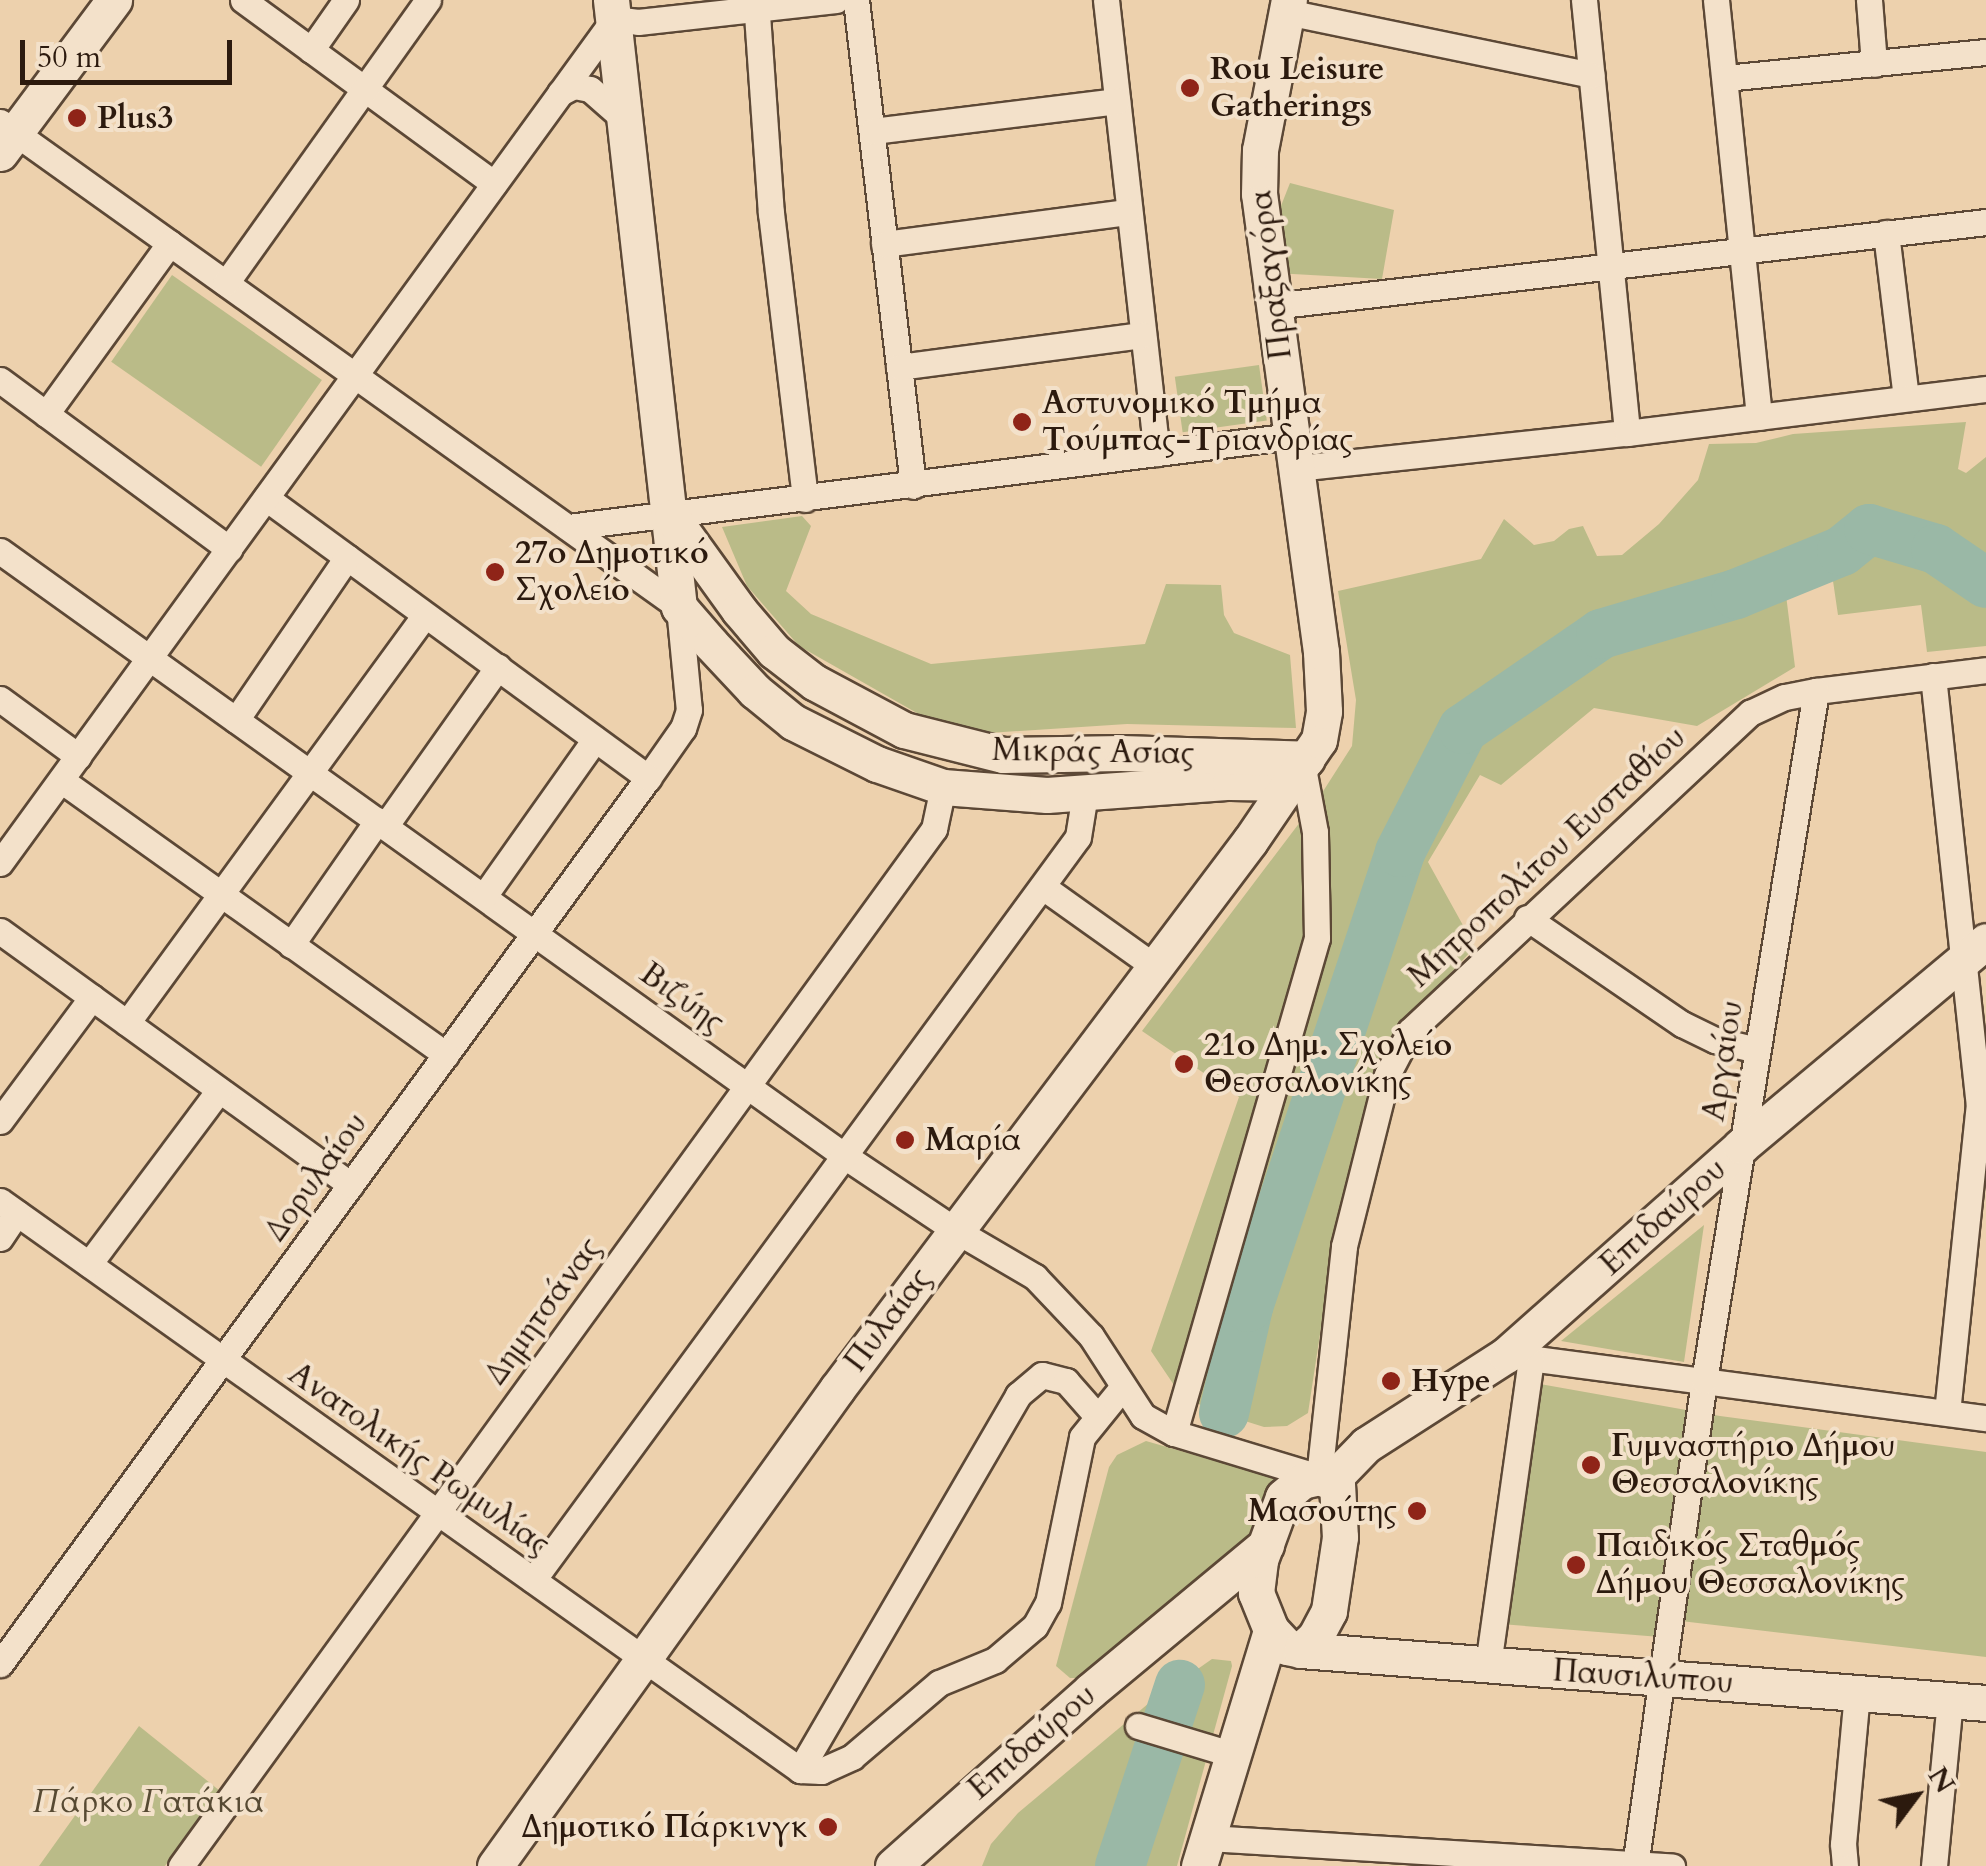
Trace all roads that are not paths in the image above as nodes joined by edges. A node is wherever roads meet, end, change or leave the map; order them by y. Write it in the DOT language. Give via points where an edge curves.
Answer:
graph roads {
  1 [pos="114,0"];
  2 [pos="243,0"];
  3 [pos="346,0"];
  4 [pos="428,0"];
  5 [pos="836,0"];
  6 [pos="856,0"];
  7 [pos="1106,0"];
  8 [pos="1584,0"];
  9 [pos="1716,0"];
  10 [pos="1869,0"];
  11 [pos="756,4"];
  12 [pos="604,6"];
  13 [pos="1288,6"];
  14 [pos="311,50"];
  15 [pos="1986,52"];
  16 [pos="1874,64"];
  17 [pos="1592,75"];
  18 [pos="1725,78"];
  19 [pos="364,90"];
  20 [pos="560,93"];
  21 [pos="1116,102"];
  22 [pos="624,118"];
  23 [pos="874,132"];
  24 [pos="5,136"];
  25 [pos="494,184"];
  26 [pos="1128,212"];
  27 [pos="1986,222"];
  28 [pos="1886,233"];
  29 [pos="170,243"];
  30 [pos="884,244"];
  31 [pos="1742,248"];
  32 [pos="1610,263"];
  33 [pos="226,283"];
  34 [pos="1272,306"];
  35 [pos="1143,335"];
  36 [pos="898,366"];
  37 [pos="355,375"];
  38 [pos="0,380"];
  39 [pos="1986,388"];
  40 [pos="1906,398"];
  41 [pos="46,414"];
  42 [pos="1759,417"];
  43 [pos="1627,434"];
  44 [pos="1294,452"];
  45 [pos="1157,453"];
  46 [pos="913,486"];
  47 [pos="266,498"];
  48 [pos="805,500"];
  49 [pos="671,515"];
  50 [pos="568,527"];
  51 [pos="228,549"];
  52 [pos="0,551"];
  53 [pos="346,557"];
  54 [pos="680,607"];
  55 [pos="425,615"];
  56 [pos="149,658"];
  57 [pos="498,667"];
  58 [pos="1986,670"];
  59 [pos="1934,676"];
  60 [pos="1816,691"];
  61 [pos="0,699"];
  62 [pos="236,720"];
  63 [pos="683,728"];
  64 [pos="596,740"];
  65 [pos="78,756"];
  66 [pos="1300,771"];
  67 [pos="310,772"];
  68 [pos="648,778"];
  69 [pos="60,780"];
  70 [pos="943,787"];
  71 [pos="1085,794"];
  72 [pos="382,822"];
  73 [pos="0,863"];
  74 [pos="1043,888"];
  75 [pos="484,896"];
  76 [pos="222,897"];
  77 [pos="1527,918"];
  78 [pos="0,931"];
  79 [pos="535,932"];
  80 [pos="292,945"];
  81 [pos="1975,951"];
  82 [pos="1155,967"];
  83 [pos="92,998"];
  84 [pos="127,1023"];
  85 [pos="1758,1050"];
  86 [pos="446,1055"];
  87 [pos="746,1085"];
  88 [pos="220,1090"];
  89 [pos="1982,1094"];
  90 [pos="0,1121"];
  91 [pos="1742,1146"];
  92 [pos="846,1156"];
  93 [pos="351,1184"];
  94 [pos="9,1207"];
  95 [pos="955,1230"];
  96 [pos="0,1238"];
  97 [pos="89,1264"];
  98 [pos="1519,1356"];
  99 [pos="222,1359"];
  100 [pos="1704,1381"];
  101 [pos="1121,1388"];
  102 [pos="1947,1412"];
  103 [pos="1096,1416"];
  104 [pos="1986,1418"];
  105 [pos="1174,1433"];
  106 [pos="1326,1478"];
  107 [pos="438,1512"];
  108 [pos="1266,1545"];
  109 [pos="533,1580"];
  110 [pos="1218,1580"];
  111 [pos="1257,1587"];
  112 [pos="1286,1640"];
  113 [pos="642,1658"];
  114 [pos="0,1664"];
  115 [pos="1488,1665"];
  116 [pos="1660,1678"];
  117 [pos="1857,1692"];
  118 [pos="1950,1700"];
  119 [pos="1986,1703"];
  120 [pos="1138,1726"];
  121 [pos="1234,1755"];
  122 [pos="800,1770"];
  123 [pos="1203,1852"];
  124 [pos="912,1860"];
  125 [pos="1444,1861"];
  126 [pos="1635,1864"];
  127 [pos="180,1866"];
  128 [pos="496,1866"];
  129 [pos="1672,1866"];
  130 [pos="1845,1866"];
  131 [pos="1934,1866"];
  1 -- 24 [label="street"];
  2 -- 14 [label="street"];
  3 -- 14 [label="street"];
  4 -- 19 [label="street"];
  5 -- 11 [label="street"];
  6 -- 23 [label="street"];
  7 -- 21 [label="street"];
  8 -- 17 [label="street"];
  9 -- 18 [label="street"];
  10 -- 16 [label="street"];
  11 -- 12 [label="street" via="638,22"];
  11 -- 48 [label="street" via="771,213"];
  12 -- 20 [label="street"];
  12 -- 22 [label="street, Μικράς Ασίας"];
  13 -- 17 [label="street"];
  13 -- 34 [label="street, Πραξαγόρα" via="1258,172"];
  14 -- 19 [label="street"];
  15 -- 16 [label="street"];
  16 -- 18 [label="street"];
  17 -- 32 [label="street"];
  18 -- 31 [label="street"];
  19 -- 25 [label="street"];
  19 -- 33 [label="street"];
  20 -- 22 [label="street" via="574,86 590,89"];
  20 -- 25 [label="street"];
  21 -- 23 [label="street"];
  21 -- 26 [label="street"];
  22 -- 49 [label="street, Μικράς Ασίας"];
  23 -- 30 [label="street"];
  24 -- 29 [label="street"];
  25 -- 37 [label="street"];
  26 -- 30 [label="street"];
  26 -- 35 [label="street"];
  27 -- 28 [label="street"];
  28 -- 31 [label="street"];
  28 -- 40 [label="street"];
  29 -- 33 [label="street"];
  29 -- 41 [label="street"];
  30 -- 36 [label="street"];
  31 -- 32 [label="street"];
  31 -- 42 [label="street"];
  32 -- 34 [label="street"];
  32 -- 43 [label="street"];
  33 -- 37 [label="street"];
  34 -- 44 [label="street, Πραξαγόρα"];
  35 -- 36 [label="street"];
  35 -- 45 [label="street"];
  36 -- 46 [label="street"];
  37 -- 47 [label="street"];
  37 -- 50 [label="street"];
  38 -- 41 [label="street"];
  39 -- 40 [label="street"];
  40 -- 42 [label="street"];
  41 -- 51 [label="street"];
  42 -- 43 [label="street"];
  43 -- 44 [label="street"];
  44 -- 45 [label="street"];
  44 -- 66 [label="street, Πραξαγόρα" via="1324,692 1324,723"];
  45 -- 46 [label="street"];
  46 -- 48 [label="street"];
  47 -- 51 [label="street"];
  47 -- 53 [label="street"];
  48 -- 49 [label="street"];
  49 -- 50 [label="street"];
  49 -- 54 [label="street, Μικράς Ασίας"];
  49 -- 66 [label="street, Μικράς Ασίας" via="774,651 814,682 904,730 1003,755 1150,753"];
  50 -- 54 [label="street"];
  51 -- 56 [label="street"];
  52 -- 56 [label="street, Βιζύης"];
  53 -- 55 [label="street"];
  53 -- 62 [label="street"];
  54 -- 63 [label="street, Μικράς Ασίας" via="688,694"];
  54 -- 70 [label="street, Μικράς Ασίας" via="736,672 793,722 877,764"];
  55 -- 57 [label="street"];
  55 -- 67 [label="street"];
  56 -- 62 [label="street, Βιζύης"];
  56 -- 65 [label="street"];
  57 -- 64 [label="street"];
  57 -- 72 [label="street"];
  58 -- 59 [label="street, Μητροπολίτου Ευσταθίου"];
  59 -- 60 [label="street, Μητροπολίτου Ευσταθίου"];
  59 -- 81 [label="street"];
  60 -- 77 [label="street, Μητροπολίτου Ευσταθίου" via="1750,713"];
  60 -- 85 [label="street, Αργαίου"];
  61 -- 65 [label="street"];
  62 -- 67 [label="street, Βιζύης"];
  63 -- 68 [label="street, Δορυλαίου"];
  64 -- 68 [label="street"];
  64 -- 75 [label="street"];
  65 -- 69 [label="street"];
  66 -- 71 [label="street, Μικράς Ασίας"];
  66 -- 82 [label="street, Πυλαίας"];
  66 -- 105 [label="street" via="1314,832 1317,938"];
  67 -- 72 [label="street, Βιζύης"];
  67 -- 76 [label="street"];
  68 -- 79 [label="street, Δορυλαίου"];
  69 -- 73 [label="street"];
  69 -- 76 [label="street"];
  70 -- 71 [label="street, Μικράς Ασίας"];
  70 -- 87 [label="street, Δημητσάνας" via="934,828"];
  71 -- 74 [label="street" via="1078,838"];
  72 -- 75 [label="street, Βιζύης"];
  72 -- 80 [label="street"];
  74 -- 82 [label="street"];
  74 -- 92 [label="street"];
  75 -- 79 [label="street, Βιζύης"];
  76 -- 80 [label="street"];
  76 -- 84 [label="street"];
  77 -- 85 [label="street" via="1682,1024"];
  77 -- 106 [label="street, Μητροπολίτου Ευσταθίου" via="1418,1022 1391,1063 1344,1246"];
  78 -- 83 [label="street"];
  79 -- 86 [label="street, Δορυλαίου"];
  79 -- 87 [label="street, Βιζύης"];
  80 -- 86 [label="street"];
  81 -- 89 [label="street"];
  81 -- 91 [label="street, Επιδαύρου"];
  82 -- 95 [label="street, Πυλαίας"];
  83 -- 84 [label="street"];
  83 -- 90 [label="street"];
  84 -- 88 [label="street"];
  85 -- 91 [label="street, Αργαίου"];
  86 -- 93 [label="street, Δορυλαίου"];
  87 -- 92 [label="street, Βιζύης"];
  87 -- 107 [label="street, Δημητσάνας"];
  88 -- 93 [label="street"];
  88 -- 97 [label="street"];
  89 -- 102 [label="street"];
  91 -- 98 [label="street, Επιδαύρου"];
  91 -- 100 [label="street, Αργαίου"];
  92 -- 95 [label="street, Βιζύης"];
  92 -- 109 [label="street"];
  93 -- 99 [label="street, Δορυλαίου"];
  94 -- 96 [label="street"];
  94 -- 97 [label="street, Ανατολικής Ρωμυλίας"];
  95 -- 101 [label="street, Βιζύης" via="1052,1291 1091,1336"];
  95 -- 113 [label="street, Πυλαίας"];
  97 -- 99 [label="street, Ανατολικής Ρωμυλίας"];
  98 -- 100 [label="street"];
  98 -- 106 [label="street, Επιδαύρου" via="1366,1445"];
  98 -- 115 [label="street"];
  99 -- 107 [label="street, Ανατολικής Ρωμυλίας"];
  99 -- 114 [label="street, Δορυλαίου"];
  100 -- 102 [label="street"];
  100 -- 116 [label="street, Αργαίου"];
  101 -- 103 [label="street"];
  101 -- 105 [label="street, Βιζύης" via="1143,1416"];
  102 -- 104 [label="street"];
  103 -- 122 [label="street" via="1082,1437 1048,1602 1034,1626 995,1660 939,1682 852,1758 825,1770"];
  103 -- 122 [label="street" via="1066,1381 1042,1374 1018,1395"];
  105 -- 106 [label="street, Βιζύης"];
  106 -- 108 [label="street, Επιδαύρου" via="1302,1481 1283,1498"];
  106 -- 112 [label="street" via="1337,1484 1340,1537 1329,1611 1315,1637"];
  107 -- 109 [label="street, Ανατολικής Ρωμυλίας"];
  107 -- 127 [label="street, Δημητσάνας"];
  108 -- 110 [label="street, Επιδαύρου"];
  108 -- 111 [label="street, Επιδαύρου"];
  109 -- 113 [label="street, Ανατολικής Ρωμυλίας"];
  110 -- 111 [label="street"];
  110 -- 124 [label="street, Επιδαύρου"];
  111 -- 112 [label="street"];
  112 -- 115 [label="street, Παυσιλύπου"];
  112 -- 121 [label="street"];
  113 -- 122 [label="street, Ανατολικής Ρωμυλίας"];
  113 -- 128 [label="street, Πυλαίας"];
  115 -- 116 [label="street, Παυσιλύπου"];
  116 -- 117 [label="street, Παυσιλύπου"];
  116 -- 126 [label="street, Αργαίου"];
  117 -- 118 [label="street, Παυσιλύπου"];
  117 -- 130 [label="street"];
  118 -- 119 [label="street, Παυσιλύπου"];
  118 -- 131 [label="street"];
  120 -- 121 [label="street"];
  121 -- 123 [label="street"];
  123 -- 125 [label="street"];
  125 -- 126 [label="street"];
  126 -- 129 [label="street"];
}
